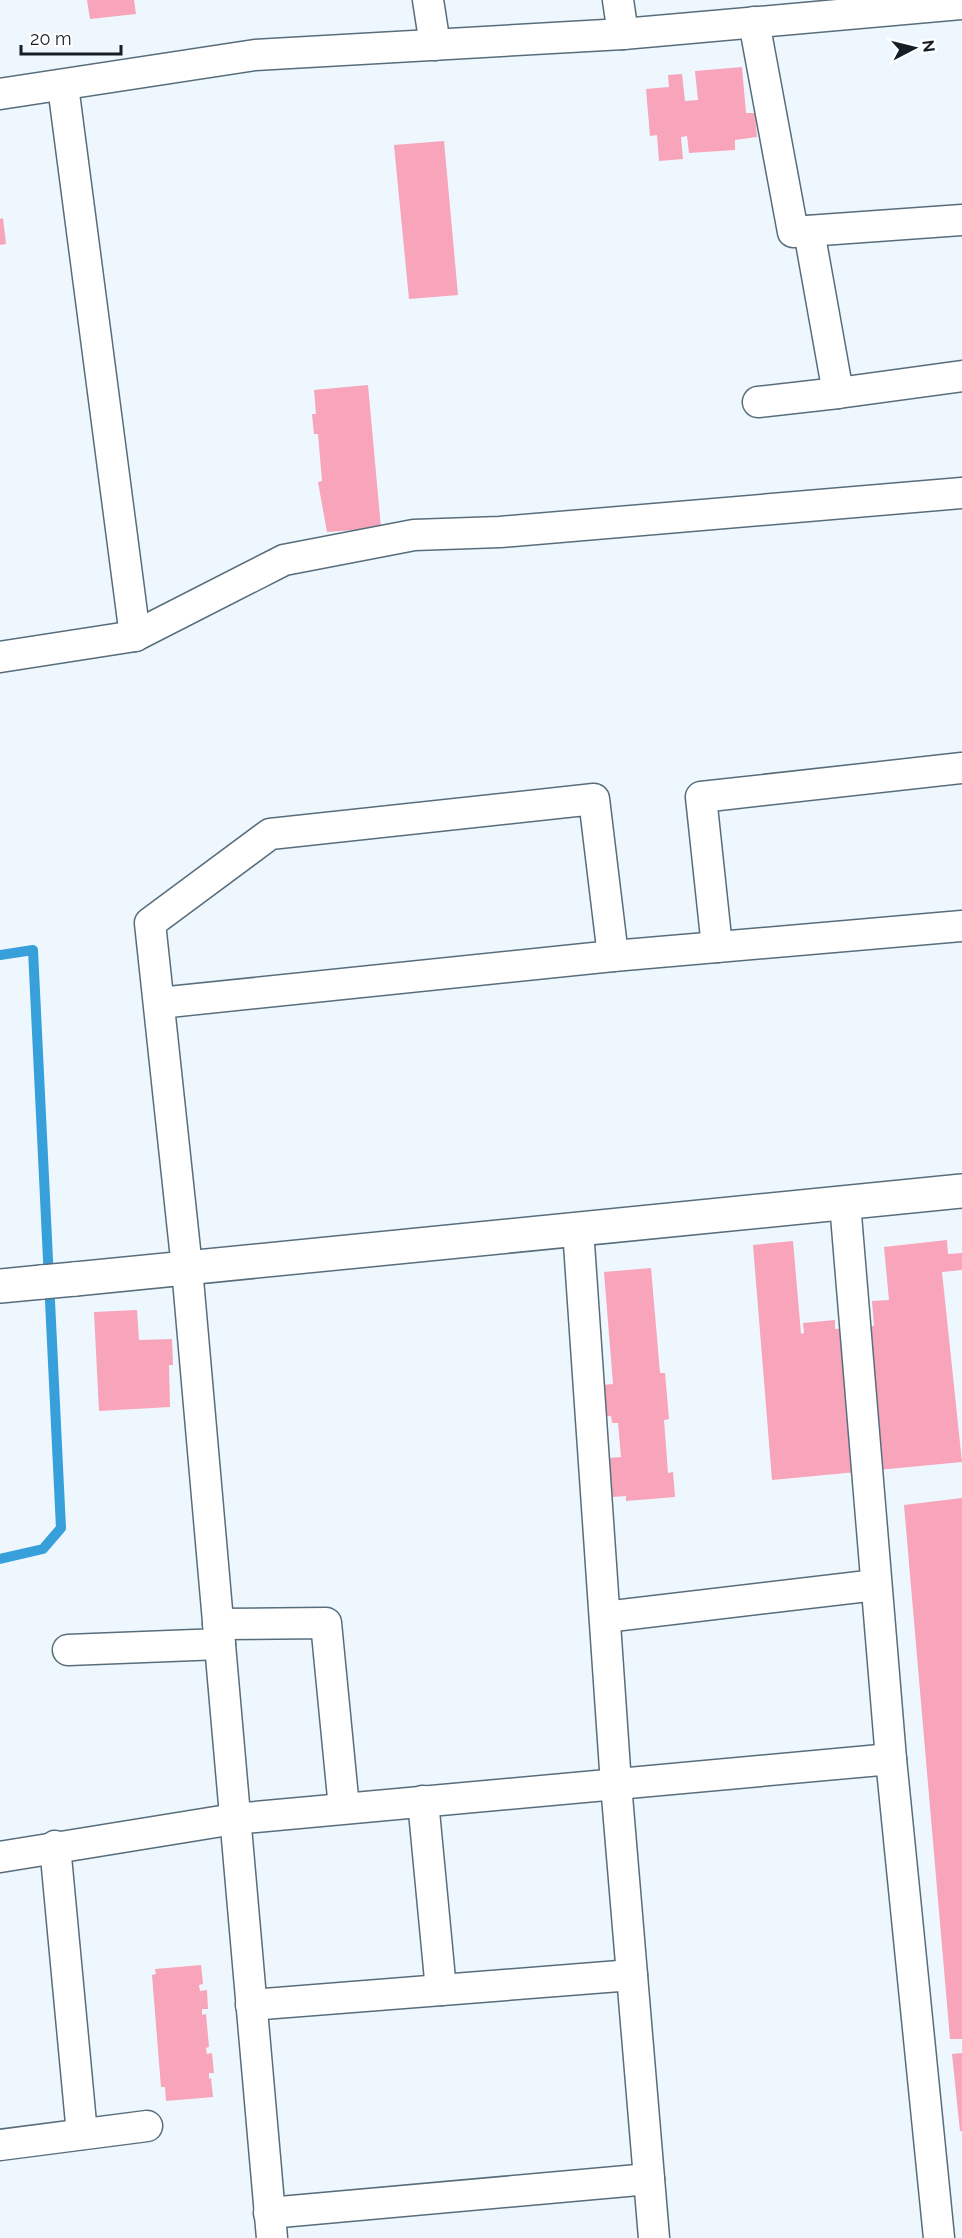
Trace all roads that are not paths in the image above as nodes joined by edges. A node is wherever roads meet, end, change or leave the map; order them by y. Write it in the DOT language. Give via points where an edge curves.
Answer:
graph roads {
  1 [pos="428,0"];
  2 [pos="618,0"];
  3 [pos="962,4"];
  4 [pos="737,16"];
  5 [pos="623,34"];
  6 [pos="435,45"];
  7 [pos="63,86"];
  8 [pos="0,94"];
  9 [pos="962,220"];
  10 [pos="809,231"];
  11 [pos="962,376"];
  12 [pos="838,393"];
  13 [pos="758,402"];
  14 [pos="962,493"];
  15 [pos="135,636"];
  16 [pos="0,657"];
  17 [pos="962,768"];
  18 [pos="962,926"];
  19 [pos="717,947"];
  20 [pos="613,956"];
  21 [pos="159,1003"];
  22 [pos="962,1191"];
  23 [pos="844,1203"];
  24 [pos="578,1229"];
  25 [pos="187,1268"];
  26 [pos="0,1286"];
  27 [pos="876,1585"];
  28 [pos="605,1617"];
  29 [pos="219,1634"];
  30 [pos="68,1650"];
  31 [pos="891,1759"];
  32 [pos="616,1784"];
  33 [pos="423,1801"];
  34 [pos="344,1808"];
  35 [pos="234,1819"];
  36 [pos="55,1846"];
  37 [pos="0,1857"];
  38 [pos="632,1975"];
  39 [pos="441,1990"];
  40 [pos="251,2005"];
  41 [pos="147,2126"];
  42 [pos="82,2134"];
  43 [pos="0,2145"];
  44 [pos="649,2179"];
  45 [pos="270,2225"];
  46 [pos="654,2238"];
  47 [pos="939,2238"];
  1 -- 6 [label="street"];
  2 -- 5 [label="street"];
  3 -- 4 [label="street"];
  4 -- 5 [label="street"];
  4 -- 10 [label="street" via="793,232"];
  5 -- 6 [label="street"];
  6 -- 7 [label="street" via="255,55"];
  7 -- 8 [label="street"];
  7 -- 15 [label="street"];
  9 -- 10 [label="street"];
  10 -- 12 [label="street"];
  11 -- 12 [label="street"];
  12 -- 13 [label="street"];
  14 -- 15 [label="street" via="512,531 414,535 284,560"];
  15 -- 16 [label="street"];
  17 -- 19 [label="street" via="700,797"];
  18 -- 19 [label="street"];
  19 -- 20 [label="street"];
  20 -- 21 [label="street"];
  20 -- 21 [label="street" via="594,799 582,800 270,834 150,923"];
  21 -- 25 [label="street"];
  22 -- 23 [label="street"];
  23 -- 24 [label="street"];
  23 -- 27 [label="street"];
  24 -- 25 [label="street"];
  24 -- 28 [label="street"];
  25 -- 26 [label="street"];
  25 -- 29 [label="street"];
  27 -- 28 [label="street"];
  27 -- 31 [label="street"];
  28 -- 32 [label="street"];
  29 -- 30 [label="street"];
  29 -- 34 [label="street" via="326,1623"];
  29 -- 35 [label="street"];
  31 -- 32 [label="street"];
  31 -- 47 [label="street"];
  32 -- 33 [label="street"];
  32 -- 38 [label="street"];
  33 -- 34 [label="street"];
  33 -- 39 [label="street"];
  34 -- 35 [label="street"];
  35 -- 36 [label="street"];
  35 -- 40 [label="street"];
  36 -- 37 [label="street"];
  36 -- 42 [label="street"];
  38 -- 39 [label="street"];
  38 -- 44 [label="street"];
  39 -- 40 [label="street"];
  40 -- 45 [label="street"];
  41 -- 42 [label="street"];
  42 -- 43 [label="street"];
  44 -- 45 [label="street"];
  44 -- 46 [label="street"];
}
